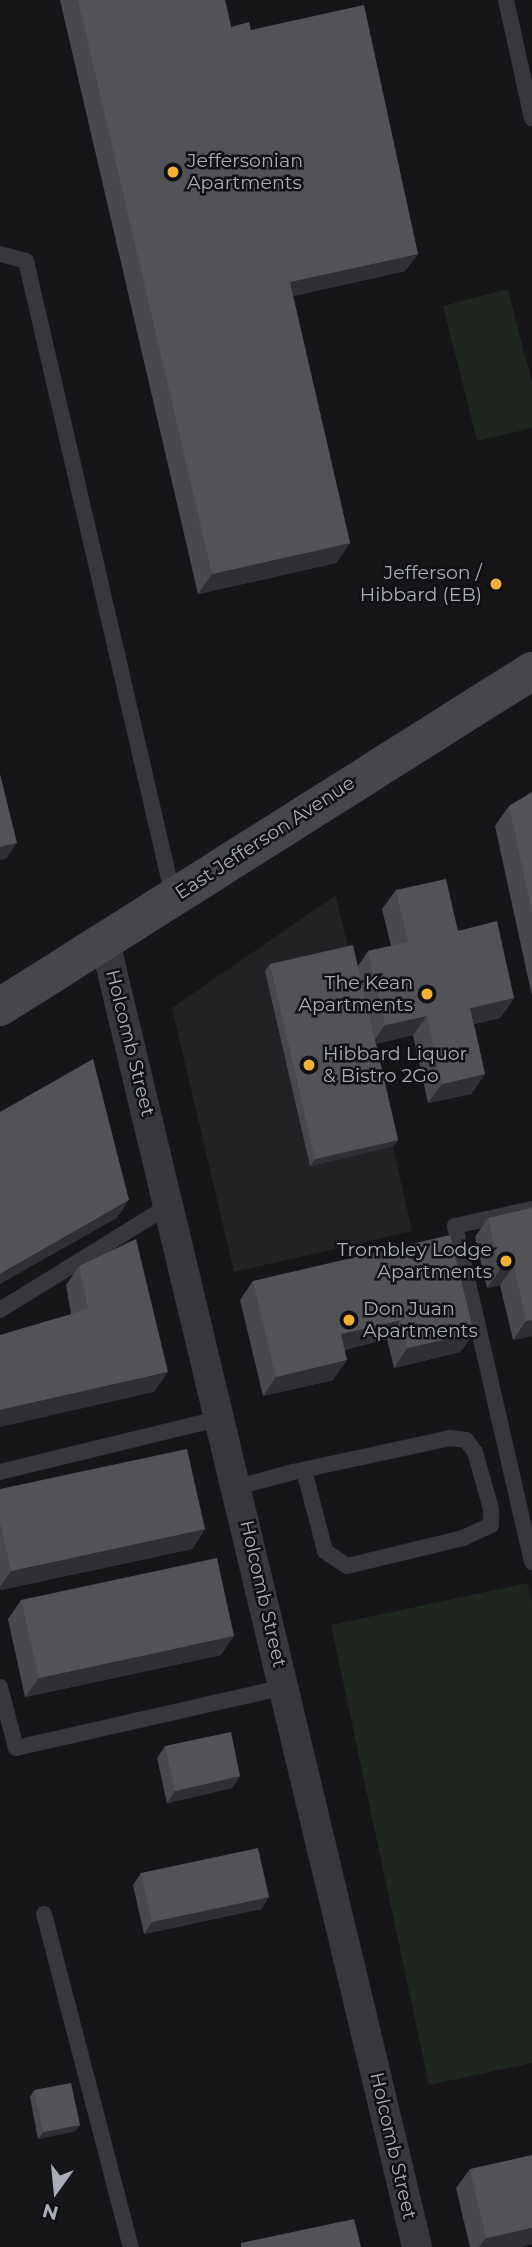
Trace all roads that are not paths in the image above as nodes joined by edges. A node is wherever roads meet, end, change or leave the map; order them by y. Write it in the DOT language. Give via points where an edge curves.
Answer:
graph roads {
  1 [pos="506,0"];
  2 [pos="532,118"];
  3 [pos="0,254"];
  4 [pos="532,671"];
  5 [pos="173,896"];
  6 [pos="105,942"];
  7 [pos="0,1007"];
  8 [pos="170,1205"];
  9 [pos="532,1209"];
  10 [pos="0,1310"];
  11 [pos="221,1418"];
  12 [pos="304,1470"];
  13 [pos="0,1472"];
  14 [pos="237,1487"];
  15 [pos="532,1562"];
  16 [pos="0,1687"];
  17 [pos="285,1687"];
  18 [pos="44,1914"];
  19 [pos="131,2247"];
  20 [pos="417,2247"];
  1 -- 2 [label="lane"];
  3 -- 5 [label="lane" via="26,261"];
  4 -- 5 [label="main road, East Jefferson Avenue"];
  5 -- 6 [label="main road, East Jefferson Avenue"];
  6 -- 7 [label="main road, East Jefferson Avenue"];
  6 -- 8 [label="street, Holcomb Street"];
  8 -- 10 [label="lane"];
  8 -- 11 [label="street, Holcomb Street"];
  9 -- 15 [label="lane" via="455,1226"];
  11 -- 13 [label="lane"];
  11 -- 14 [label="street, Holcomb Street"];
  12 -- 12 [label="lane" via="450,1438 466,1440 475,1452 491,1525 463,1538 347,1566 325,1551"];
  12 -- 14 [label="lane"];
  14 -- 17 [label="street, Holcomb Street"];
  16 -- 17 [label="lane" via="16,1748"];
  17 -- 20 [label="street, Holcomb Street"];
  18 -- 19 [label="lane"];
}
